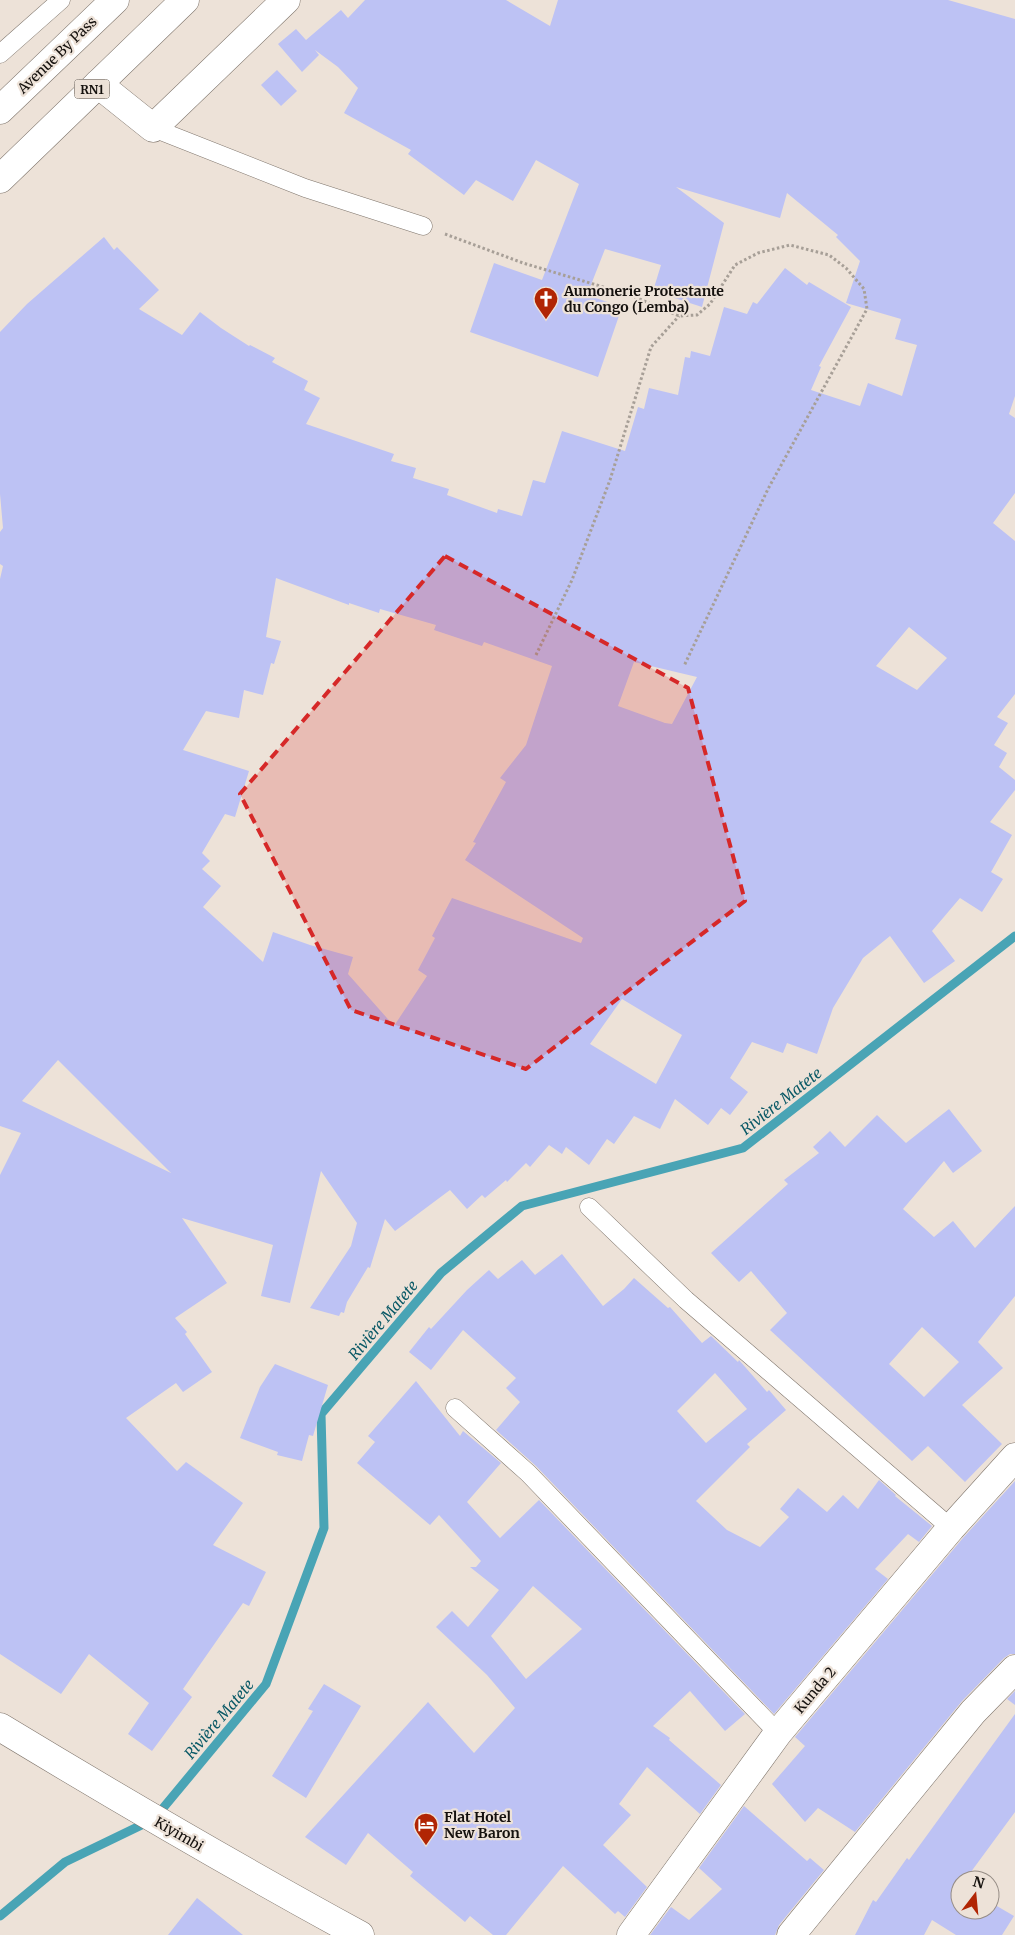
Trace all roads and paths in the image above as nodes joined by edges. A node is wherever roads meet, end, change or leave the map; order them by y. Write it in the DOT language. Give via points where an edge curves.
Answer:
graph roads {
  1 [pos="61,0"];
  2 [pos="114,0"];
  3 [pos="185,0"];
  4 [pos="286,0"];
  5 [pos="0,54"];
  6 [pos="98,84"];
  7 [pos="0,110"];
  8 [pos="153,128"];
  9 [pos="0,179"];
  10 [pos="423,226"];
  11 [pos="679,316"];
  12 [pos="536,655"];
  13 [pos="684,666"];
  14 [pos="588,1207"];
  15 [pos="456,1408"];
  16 [pos="1015,1457"];
  17 [pos="951,1528"];
  18 [pos="1015,1670"];
  19 [pos="0,1727"];
  20 [pos="778,1733"];
  21 [pos="360,1935"];
  22 [pos="632,1935"];
  23 [pos="791,1935"];
  1 -- 5 [label="lane"];
  2 -- 7 [label="main road, Avenue By Pass"];
  3 -- 6 [label="main road, RN1"];
  4 -- 8 [label="main road"];
  6 -- 8 [label="main road"];
  6 -- 9 [label="main road, RN1"];
  8 -- 10 [label="lane" via="305,188"];
  10 -- 11 [label="path" via="522,263 630,295"];
  11 -- 12 [label="path" via="651,347 606,489 572,580"];
  11 -- 13 [label="path" via="697,315 710,304 735,265 758,253 790,245 830,255 846,268 864,289 867,309 768,489"];
  14 -- 17 [label="lane" via="686,1300"];
  15 -- 20 [label="lane" via="542,1487"];
  16 -- 17 [label="main road, Kunda 2"];
  17 -- 20 [label="main road, Kunda 2"];
  18 -- 23 [label="main road" via="972,1712"];
  19 -- 21 [label="main road, Kiyimbi" via="242,1871"];
  20 -- 22 [label="main road, Kunda 2"];
}
